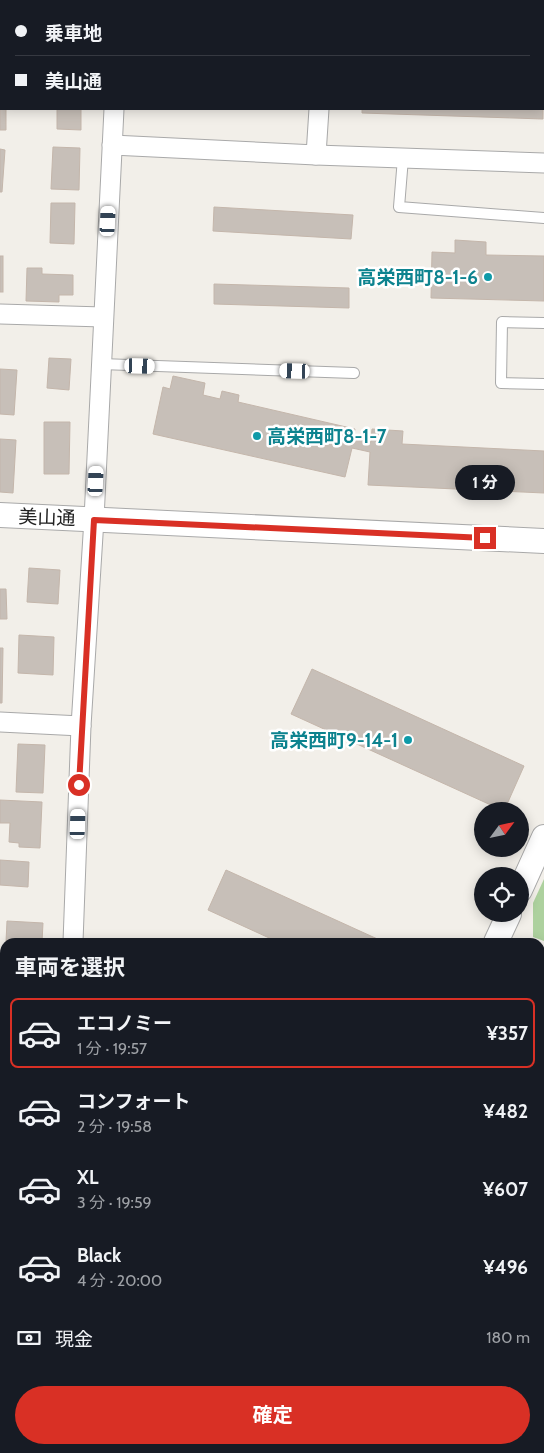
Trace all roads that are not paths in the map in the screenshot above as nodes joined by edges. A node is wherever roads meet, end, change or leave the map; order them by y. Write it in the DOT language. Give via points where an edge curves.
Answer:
graph roads {
  1 [pos="114,110"];
  2 [pos="320,110"];
  3 [pos="112,144"];
  4 [pos="316,155"];
  5 [pos="403,158"];
  6 [pos="544,162"];
  7 [pos="544,218"];
  8 [pos="0,314"];
  9 [pos="103,317"];
  10 [pos="544,323"];
  11 [pos="101,364"];
  12 [pos="354,373"];
  13 [pos="544,384"];
  14 [pos="0,515"];
  15 [pos="94,520"];
  16 [pos="544,541"];
  17 [pos="0,722"];
  18 [pos="81,726"];
  19 [pos="544,837"];
  20 [pos="529,870"];
  21 [pos="507,922"];
  22 [pos="73,938"];
  23 [pos="502,938"];
  1 -- 3 [label="street"];
  2 -- 4 [label="street"];
  3 -- 4 [label="street"];
  3 -- 9 [label="street"];
  4 -- 5 [label="street"];
  5 -- 6 [label="street"];
  5 -- 7 [label="lane" via="400,207"];
  8 -- 9 [label="street"];
  9 -- 11 [label="street"];
  10 -- 13 [label="lane" via="502,322 501,383"];
  11 -- 12 [label="lane"];
  11 -- 15 [label="street"];
  14 -- 15 [label="street, 美山通"];
  15 -- 16 [label="street, 美山通"];
  15 -- 18 [label="street"];
  17 -- 18 [label="street"];
  18 -- 22 [label="street"];
  19 -- 20 [label="street"];
  21 -- 23 [label="street"];
}
